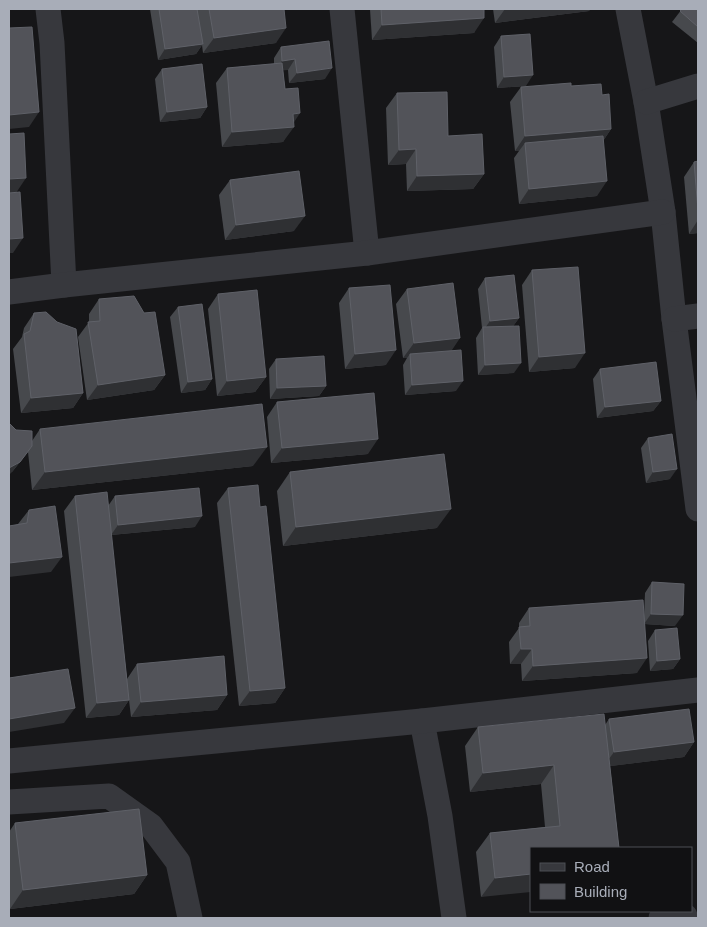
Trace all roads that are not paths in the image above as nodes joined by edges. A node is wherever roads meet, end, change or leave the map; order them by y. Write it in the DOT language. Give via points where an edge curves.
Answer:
graph roads {
  1 [pos="48,9"];
  2 [pos="342,9"];
  3 [pos="628,9"];
  4 [pos="698,86"];
  5 [pos="646,102"];
  6 [pos="663,212"];
  7 [pos="367,253"];
  8 [pos="64,284"];
  9 [pos="9,292"];
  10 [pos="698,316"];
  11 [pos="674,319"];
  12 [pos="698,509"];
  13 [pos="698,690"];
  14 [pos="422,721"];
  15 [pos="9,761"];
  16 [pos="9,802"];
  17 [pos="190,918"];
  18 [pos="454,918"];
  1 -- 8 [label="street"];
  2 -- 7 [label="street"];
  3 -- 5 [label="street"];
  4 -- 5 [label="street"];
  5 -- 6 [label="street"];
  6 -- 7 [label="street"];
  6 -- 11 [label="street"];
  7 -- 8 [label="street"];
  8 -- 9 [label="street"];
  10 -- 11 [label="street"];
  11 -- 12 [label="street"];
  13 -- 14 [label="street"];
  14 -- 15 [label="street"];
  14 -- 18 [label="street" via="440,816"];
  16 -- 17 [label="street" via="109,796 151,826 178,862"];
}
